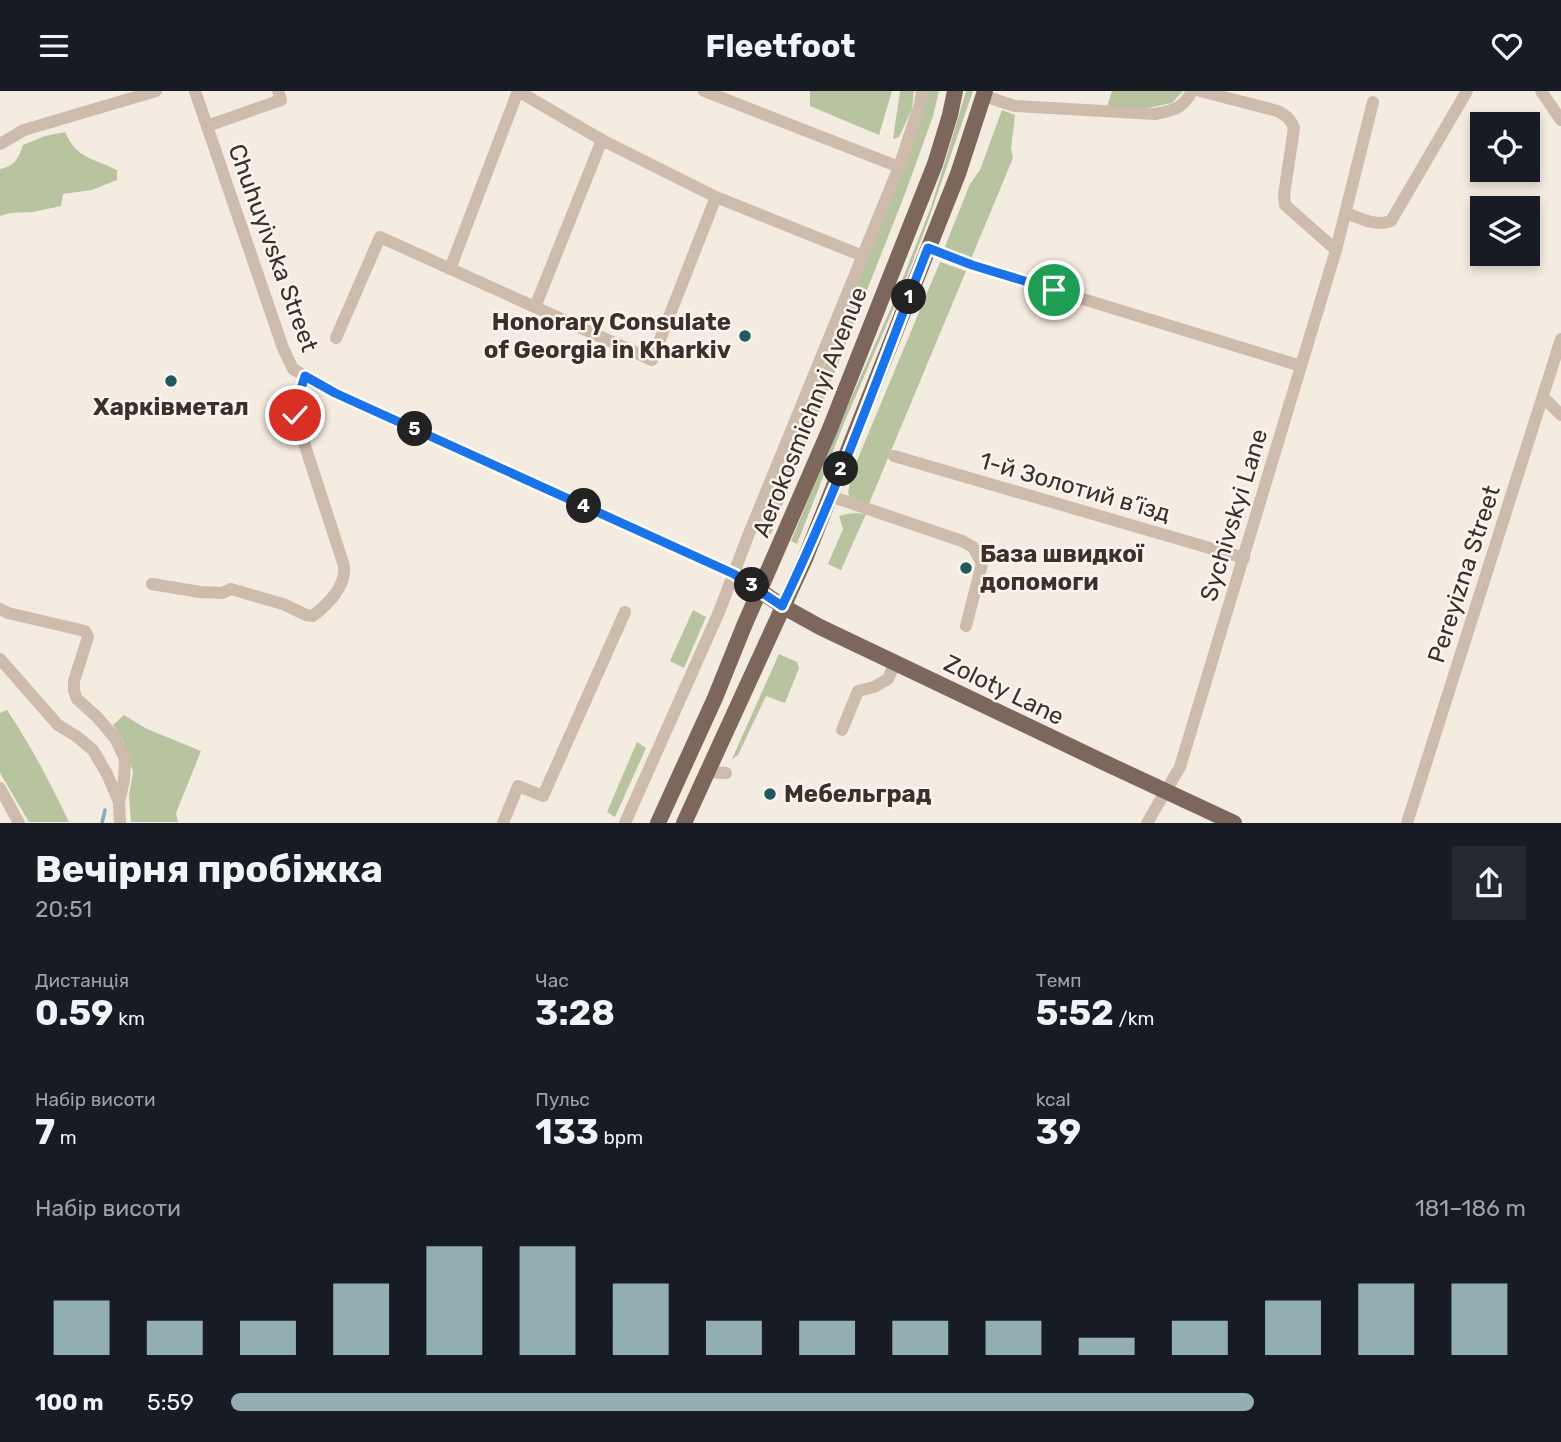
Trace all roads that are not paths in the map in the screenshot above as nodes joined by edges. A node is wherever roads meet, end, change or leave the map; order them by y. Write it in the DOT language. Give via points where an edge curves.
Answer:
graph roads {
  1 [pos="156,91"];
  2 [pos="195,91"];
  3 [pos="278,91"];
  4 [pos="518,91"];
  5 [pos="704,91"];
  6 [pos="922,91"];
  7 [pos="955,91"];
  8 [pos="1192,91"];
  9 [pos="1200,91"];
  10 [pos="1467,91"];
  11 [pos="1541,91"];
  12 [pos="984,94"];
  13 [pos="1373,102"];
  14 [pos="1561,120"];
  15 [pos="207,126"];
  16 [pos="602,140"];
  17 [pos="0,144"];
  18 [pos="899,167"];
  19 [pos="716,197"];
  20 [pos="1346,213"];
  21 [pos="928,248"];
  22 [pos="1336,250"];
  23 [pos="863,256"];
  24 [pos="450,269"];
  25 [pos="535,307"];
  26 [pos="336,338"];
  27 [pos="1561,339"];
  28 [pos="1301,366"];
  29 [pos="305,376"];
  30 [pos="1543,397"];
  31 [pos="1561,415"];
  32 [pos="894,456"];
  33 [pos="830,496"];
  34 [pos="1244,558"];
  35 [pos="734,574"];
  36 [pos="152,584"];
  37 [pos="759,590"];
  38 [pos="782,606"];
  39 [pos="0,609"];
  40 [pos="625,612"];
  41 [pos="966,626"];
  42 [pos="0,659"];
  43 [pos="895,663"];
  44 [pos="842,730"];
  45 [pos="706,772"];
  46 [pos="726,773"];
  47 [pos="0,788"];
  48 [pos="1165,790"];
  49 [pos="119,802"];
  50 [pos="687,822"];
  51 [pos="19,823"];
  52 [pos="120,823"];
  53 [pos="503,823"];
  54 [pos="625,823"];
  55 [pos="658,823"];
  56 [pos="1147,823"];
  57 [pos="1234,823"];
  58 [pos="1407,823"];
  1 -- 17 [label="street" via="24,130"];
  2 -- 15 [label="street, Chuhuyivska Street"];
  3 -- 15 [label="street" via="281,100"];
  4 -- 16 [label="street"];
  4 -- 24 [label="street"];
  5 -- 18 [label="street"];
  6 -- 18 [label="street"];
  7 -- 37 [label="main road, Aerokosmichnyi Avenue" via="935,164 829,431"];
  8 -- 12 [label="street" via="1181,107 1155,114 1015,106"];
  9 -- 22 [label="street" via="1278,111 1293,122 1285,205"];
  10 -- 20 [label="street" via="1391,221 1377,223"];
  11 -- 14 [label="street"];
  12 -- 21 [label="main road, Aerokosmichnyi Avenue"];
  13 -- 20 [label="street, Sychivskyi Lane"];
  15 -- 29 [label="street, Chuhuyivska Street" via="283,348 293,369"];
  16 -- 19 [label="street"];
  16 -- 25 [label="street"];
  18 -- 23 [label="street"];
  19 -- 23 [label="street"];
  19 -- 25 [label="street" via="652,360"];
  20 -- 22 [label="street, Sychivskyi Lane"];
  21 -- 28 [label="street"];
  21 -- 33 [label="main road, Aerokosmichnyi Avenue"];
  22 -- 28 [label="street, Sychivskyi Lane"];
  23 -- 35 [label="street"];
  24 -- 25 [label="street"];
  24 -- 26 [label="street" via="380,237"];
  27 -- 30 [label="street, Pereyizna Street"];
  28 -- 34 [label="street, Sychivskyi Lane"];
  29 -- 35 [label="street, Chuhuyivska Street"];
  29 -- 36 [label="street" via="295,415 344,566 334,595 313,615 306,615 231,589 200,592"];
  30 -- 31 [label="street"];
  30 -- 58 [label="street, Pereyizna Street"];
  32 -- 34 [label="street, 1-й Золотий в’їзд"];
  33 -- 38 [label="main road, Aerokosmichnyi Avenue"];
  33 -- 41 [label="street" via="973,547 982,564"];
  34 -- 48 [label="street, Sychivskyi Lane" via="1180,767"];
  35 -- 37 [label="street, Chuhuyivska Street"];
  35 -- 54 [label="street"];
  37 -- 38 [label="main road, Zoloty Lane"];
  37 -- 55 [label="main road, Aerokosmichnyi Avenue"];
  38 -- 43 [label="main road, Zoloty Lane"];
  38 -- 45 [label="main road, Aerokosmichnyi Avenue"];
  39 -- 49 [label="street" via="85,631 88,637 74,691 115,738 125,759"];
  40 -- 53 [label="street" via="543,796 518,786"];
  42 -- 49 [label="street" via="58,725 93,750"];
  43 -- 44 [label="street" via="888,679 858,691"];
  43 -- 48 [label="main road, Zoloty Lane"];
  45 -- 46 [label="street"];
  45 -- 50 [label="main road, Aerokosmichnyi Avenue"];
  47 -- 51 [label="street"];
  48 -- 56 [label="street, Sychivskyi Lane"];
  48 -- 57 [label="main road, Zoloty Lane"];
  49 -- 52 [label="street"];
}
